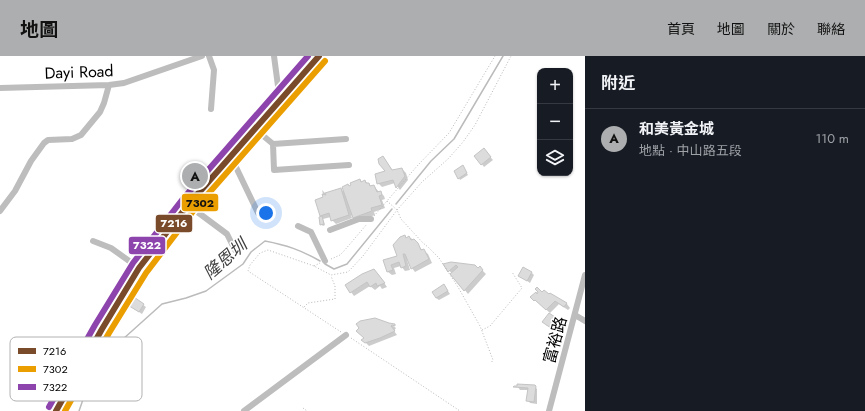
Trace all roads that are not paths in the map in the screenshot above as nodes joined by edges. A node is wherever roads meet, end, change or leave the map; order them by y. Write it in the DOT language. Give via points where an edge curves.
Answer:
graph roads {
  1 [pos="202,56"];
  2 [pos="209,56"];
  3 [pos="274,56"];
  4 [pos="319,56"];
  5 [pos="109,85"];
  6 [pos="0,88"];
  7 [pos="280,101"];
  8 [pos="211,109"];
  9 [pos="256,129"];
  10 [pos="346,139"];
  11 [pos="273,144"];
  12 [pos="230,158"];
  13 [pos="349,165"];
  14 [pos="188,205"];
  15 [pos="0,211"];
  16 [pos="258,213"];
  17 [pos="371,219"];
  18 [pos="298,226"];
  19 [pos="330,230"];
  20 [pos="93,241"];
  21 [pos="235,250"];
  22 [pos="325,261"];
  23 [pos="139,268"];
  24 [pos="585,275"];
  25 [pos="574,316"];
  26 [pos="585,320"];
  27 [pos="346,335"];
  28 [pos="98,337"];
  29 [pos="62,401"];
  30 [pos="56,411"];
  31 [pos="244,411"];
  32 [pos="549,411"];
  1 -- 5 [label="street, Dayi Road" via="124,83"];
  2 -- 8 [label="street" via="214,70"];
  3 -- 7 [label="street"];
  4 -- 7 [label="main road"];
  5 -- 6 [label="street, Dayi Road"];
  5 -- 15 [label="street" via="100,112 81,135 72,139 48,140 44,143"];
  7 -- 9 [label="main road"];
  9 -- 11 [label="street"];
  9 -- 12 [label="main road"];
  10 -- 11 [label="street"];
  11 -- 13 [label="street" via="274,170"];
  12 -- 14 [label="main road"];
  12 -- 16 [label="street"];
  14 -- 21 [label="street" via="227,234"];
  14 -- 23 [label="main road"];
  17 -- 19 [label="street" via="359,220"];
  18 -- 22 [label="street" via="311,232"];
  20 -- 23 [label="street" via="111,248"];
  23 -- 28 [label="main road"];
  24 -- 25 [label="street, 富裕路"];
  25 -- 26 [label="street"];
  25 -- 32 [label="street, 富裕路"];
  27 -- 31 [label="street"];
  29 -- 30 [label="main road"];
}
